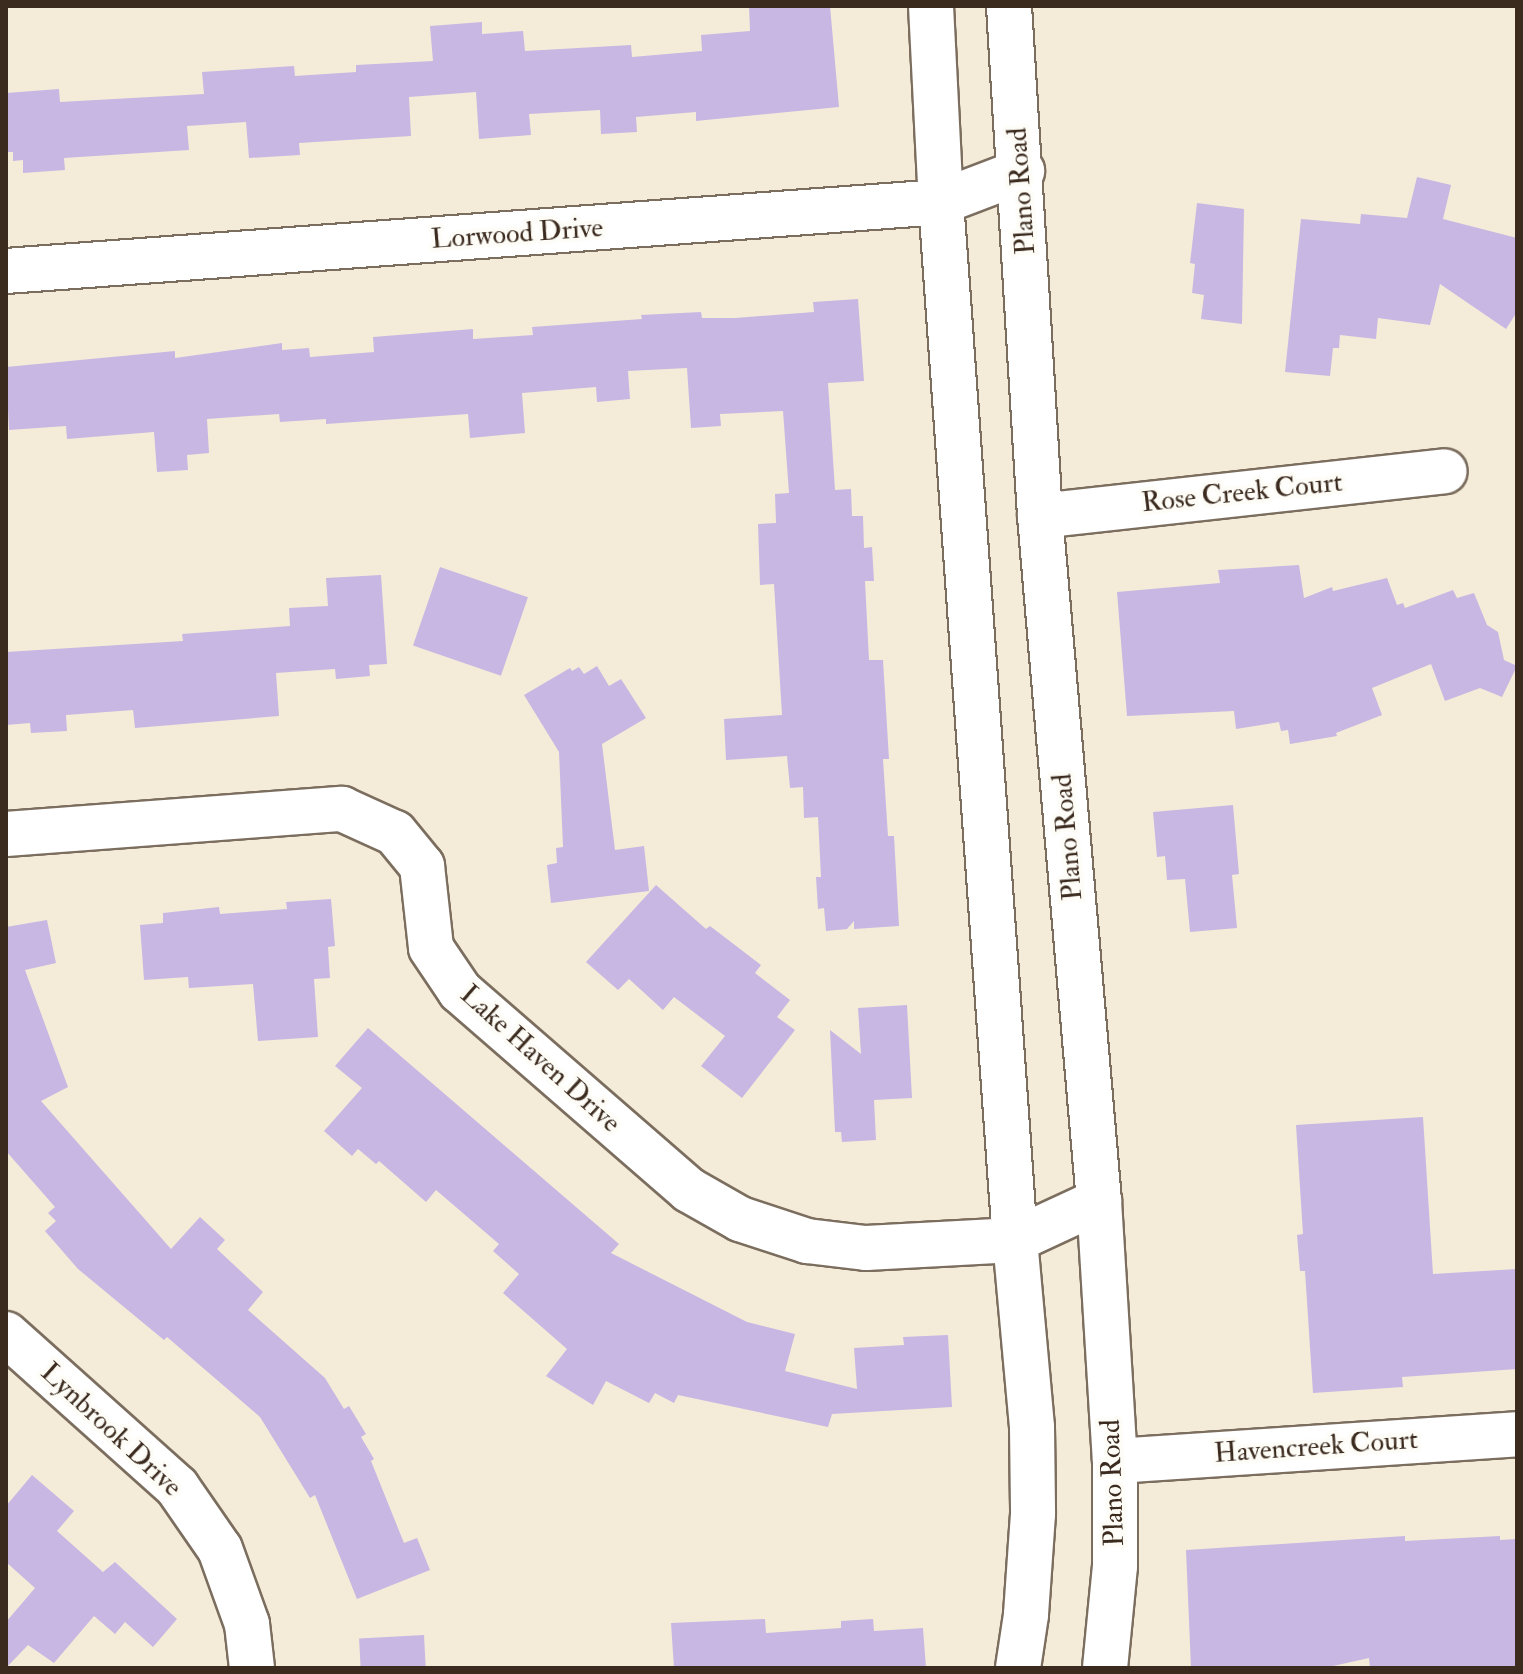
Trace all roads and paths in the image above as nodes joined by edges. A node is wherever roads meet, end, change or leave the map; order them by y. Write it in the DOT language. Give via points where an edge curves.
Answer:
graph roads {
  1 [pos="931,6"];
  2 [pos="1009,6"];
  3 [pos="1022,171"];
  4 [pos="941,202"];
  5 [pos="6,271"];
  6 [pos="1445,471"];
  7 [pos="1040,516"];
  8 [pos="6,834"];
  9 [pos="1099,1201"];
  10 [pos="1015,1240"];
  11 [pos="6,1334"];
  12 [pos="1517,1434"];
  13 [pos="1115,1461"];
  14 [pos="252,1668"];
  15 [pos="1018,1668"];
  16 [pos="1105,1668"];
  1 -- 4 [label="street"];
  2 -- 3 [label="street, Plano Road"];
  3 -- 4 [label="street, Lorwood Drive"];
  3 -- 7 [label="street, Plano Road"];
  4 -- 5 [label="street, Lorwood Drive"];
  4 -- 10 [label="street"];
  6 -- 7 [label="street, Rose Creek Court"];
  7 -- 9 [label="street, Plano Road"];
  8 -- 10 [label="street, Lake Haven Drive" via="342,809 395,833 422,866 431,948 460,991 689,1190 740,1219 807,1241 866,1248"];
  9 -- 10 [label="street, Lake Haven Drive"];
  9 -- 13 [label="street, Plano Road"];
  10 -- 15 [label="street" via="1032,1427 1033,1514"];
  11 -- 14 [label="street, Lynbrook Drive" via="177,1487 220,1549 247,1624"];
  12 -- 13 [label="street, Havencreek Court"];
  13 -- 16 [label="street, Plano Road" via="1115,1566"];
}
